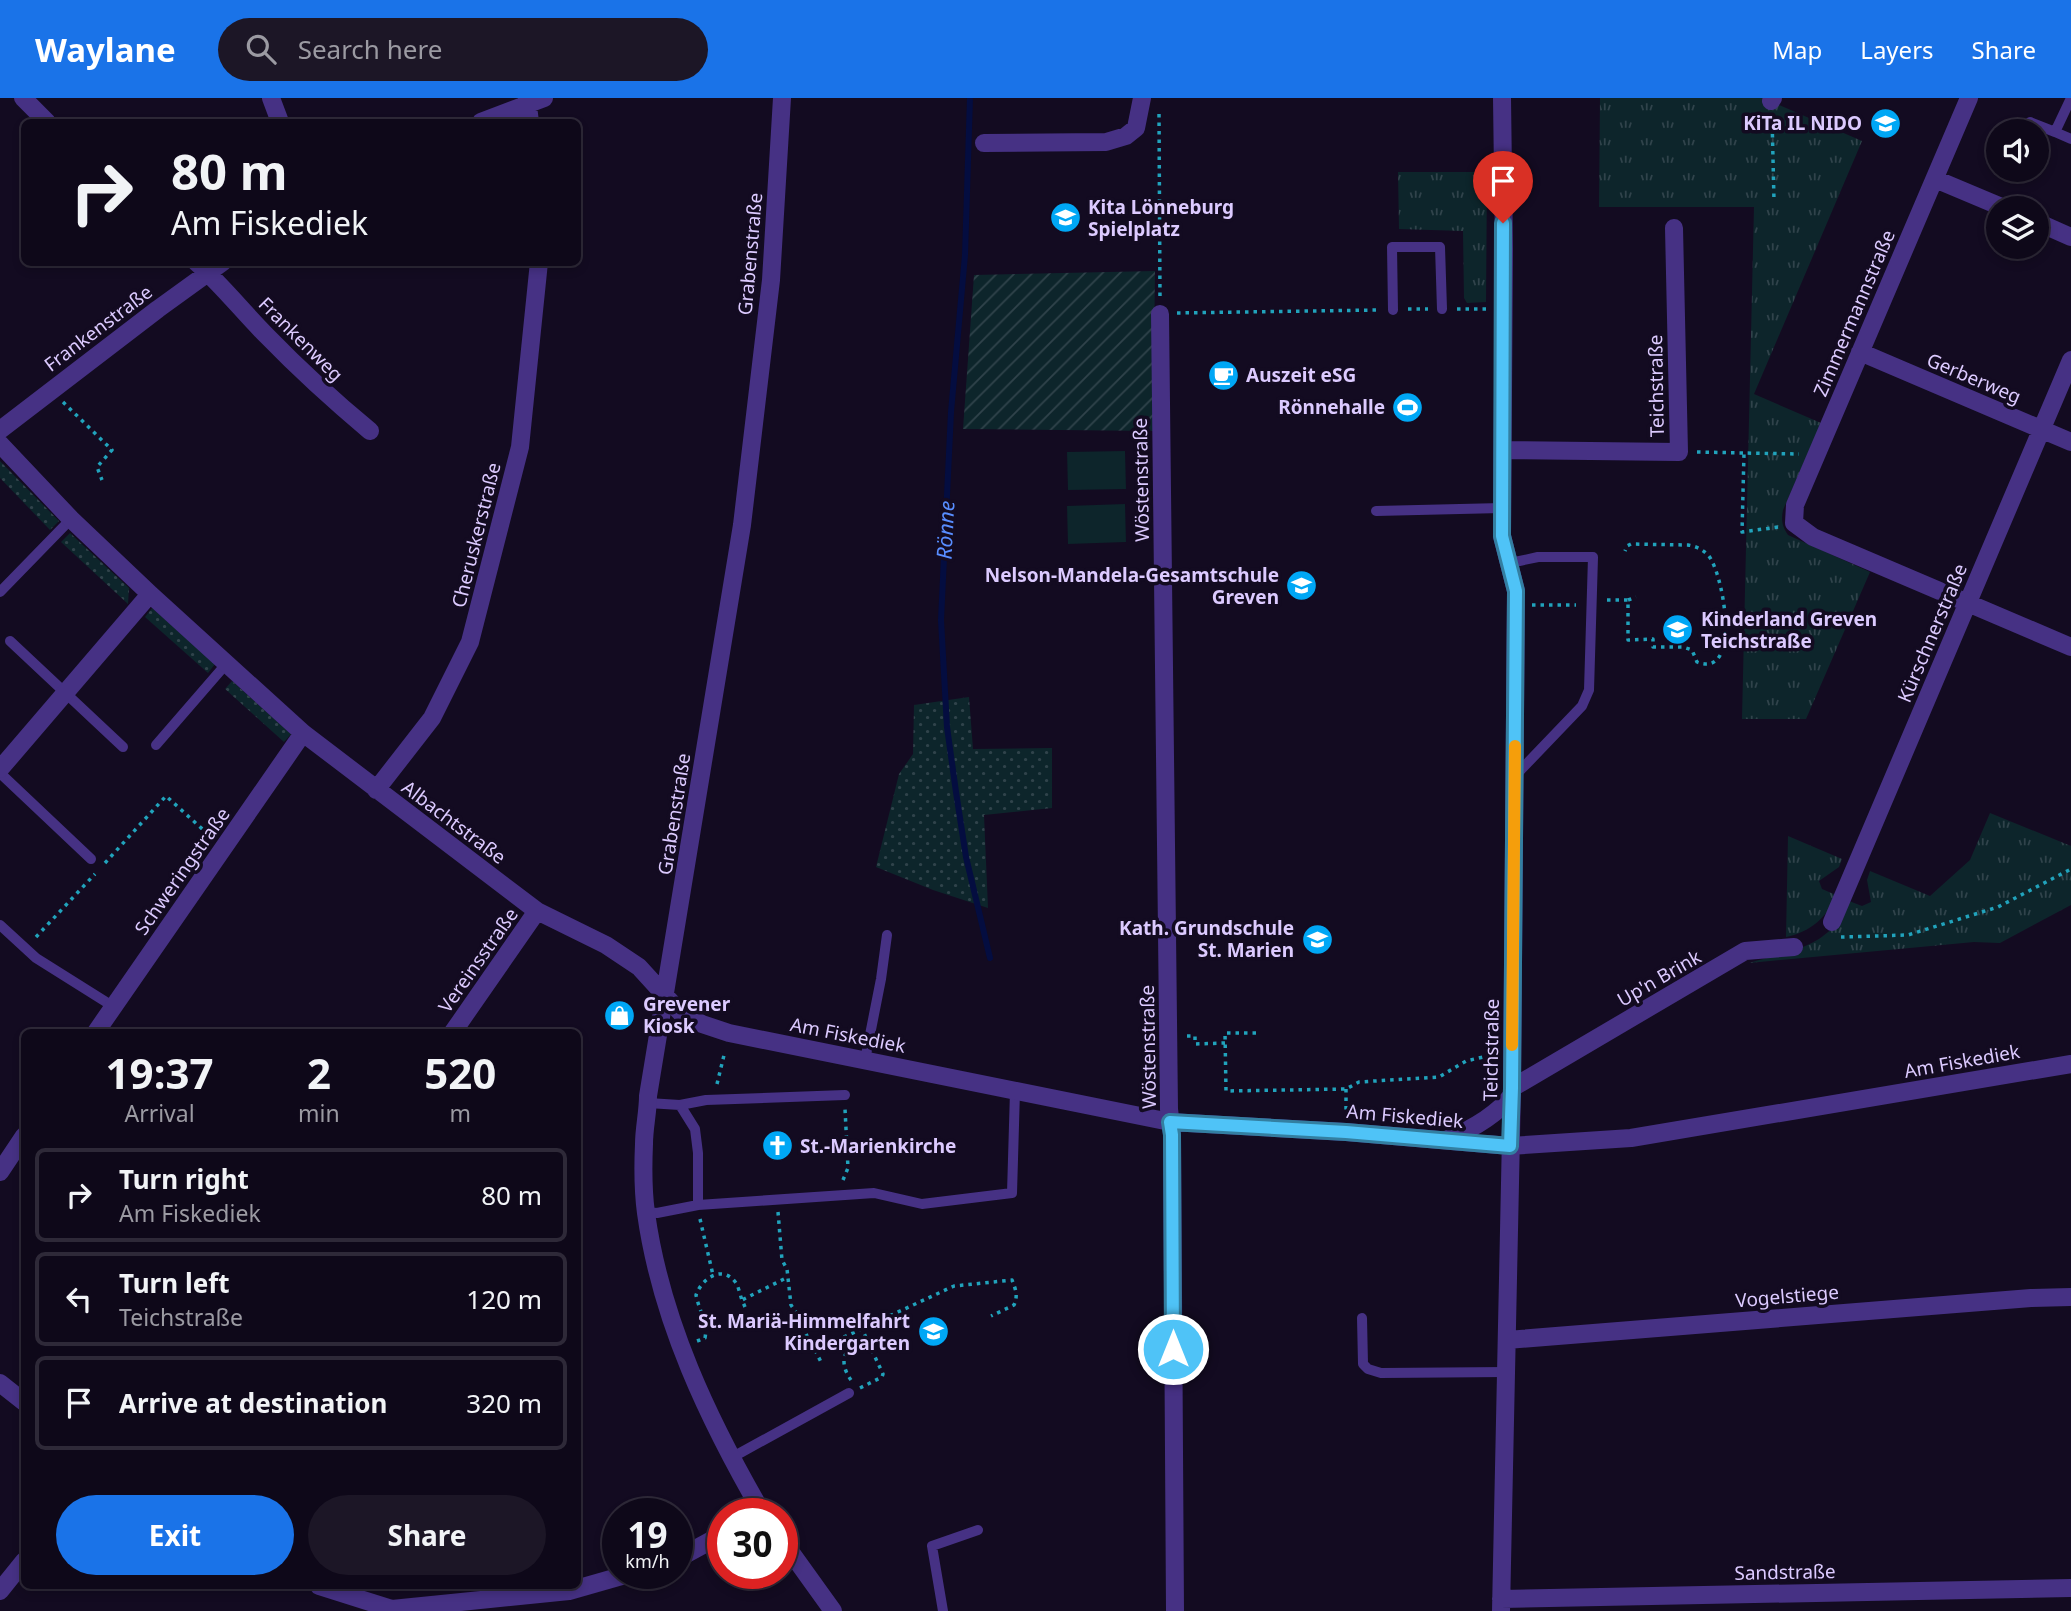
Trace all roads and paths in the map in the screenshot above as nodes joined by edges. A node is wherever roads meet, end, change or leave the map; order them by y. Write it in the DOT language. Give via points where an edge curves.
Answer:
graph roads {
  1 [pos="23,98"];
  2 [pos="271,98"];
  3 [pos="782,98"];
  4 [pos="1142,98"];
  5 [pos="1502,98"];
  6 [pos="1969,98"];
  7 [pos="2071,98"];
  8 [pos="533,100"];
  9 [pos="1772,100"];
  10 [pos="1159,111"];
  11 [pos="44,119"];
  12 [pos="279,119"];
  13 [pos="488,119"];
  14 [pos="530,119"];
  15 [pos="2049,130"];
  16 [pos="2055,132"];
  17 [pos="2071,139"];
  18 [pos="984,143"];
  19 [pos="1935,179"];
  20 [pos="1986,200"];
  21 [pos="1774,201"];
  22 [pos="2049,227"];
  23 [pos="1674,228"];
  24 [pos="2071,237"];
  25 [pos="539,266"];
  26 [pos="202,268"];
  27 [pos="1441,309"];
  28 [pos="1504,309"];
  29 [pos="1393,310"];
  30 [pos="1160,314"];
  31 [pos="1860,352"];
  32 [pos="2071,360"];
  33 [pos="59,398"];
  34 [pos="0,430"];
  35 [pos="370,430"];
  36 [pos="2041,430"];
  37 [pos="2071,442"];
  38 [pos="0,444"];
  39 [pos="1503,450"];
  40 [pos="1679,452"];
  41 [pos="1744,453"];
  42 [pos="1817,454"];
  43 [pos="102,480"];
  44 [pos="1502,508"];
  45 [pos="1376,511"];
  46 [pos="71,519"];
  47 [pos="1794,523"];
  48 [pos="1625,551"];
  49 [pos="1510,563"];
  50 [pos="0,592"];
  51 [pos="150,594"];
  52 [pos="1636,597"];
  53 [pos="1592,599"];
  54 [pos="1628,600"];
  55 [pos="1967,604"];
  56 [pos="1515,605"];
  57 [pos="10,641"];
  58 [pos="2071,647"];
  59 [pos="227,663"];
  60 [pos="64,694"];
  61 [pos="303,733"];
  62 [pos="156,745"];
  63 [pos="123,747"];
  64 [pos="0,771"];
  65 [pos="1515,776"];
  66 [pos="376,790"];
  67 [pos="223,848"];
  68 [pos="91,859"];
  69 [pos="2071,869"];
  70 [pos="537,911"];
  71 [pos="0,925"];
  72 [pos="1830,930"];
  73 [pos="887,935"];
  74 [pos="1794,947"];
  75 [pos="25,949"];
  76 [pos="665,998"];
  77 [pos="114,1007"];
  78 [pos="98,1029"];
  79 [pos="455,1029"];
  80 [pos="1256,1033"];
  81 [pos="1168,1036"];
  82 [pos="727,1044"];
  83 [pos="1225,1044"];
  84 [pos="1511,1053"];
  85 [pos="865,1060"];
  86 [pos="2071,1064"];
  87 [pos="1346,1089"];
  88 [pos="1015,1091"];
  89 [pos="1512,1092"];
  90 [pos="845,1095"];
  91 [pos="713,1100"];
  92 [pos="648,1103"];
  93 [pos="680,1105"];
  94 [pos="1170,1122"];
  95 [pos="1346,1132"];
  96 [pos="21,1140"];
  97 [pos="1445,1140"];
  98 [pos="1510,1146"];
  99 [pos="0,1172"];
  100 [pos="836,1195"];
  101 [pos="776,1199"];
  102 [pos="698,1205"];
  103 [pos="646,1212"];
  104 [pos="713,1275"];
  105 [pos="788,1277"];
  106 [pos="2071,1297"];
  107 [pos="742,1300"];
  108 [pos="745,1307"];
  109 [pos="991,1316"];
  110 [pos="1362,1318"];
  111 [pos="862,1329"];
  112 [pos="1507,1340"];
  113 [pos="692,1342"];
  114 [pos="871,1349"];
  115 [pos="815,1350"];
  116 [pos="821,1362"];
  117 [pos="1507,1372"];
  118 [pos="0,1383"];
  119 [pos="853,1391"];
  120 [pos="21,1400"];
  121 [pos="731,1458"];
  122 [pos="754,1498"];
  123 [pos="978,1530"];
  124 [pos="798,1562"];
  125 [pos="21,1565"];
  126 [pos="602,1582"];
  127 [pos="581,1588"];
  128 [pos="2071,1588"];
  129 [pos="328,1589"];
  130 [pos="576,1589"];
  131 [pos="0,1591"];
  132 [pos="492,1593"];
  133 [pos="1501,1605"];
  134 [pos="392,1610"];
  135 [pos="834,1611"];
  136 [pos="943,1611"];
  137 [pos="1175,1611"];
  1 -- 11 [label="street"];
  2 -- 12 [label="street"];
  3 -- 76 [label="street, Grabenstraße" via="771,280 742,525"];
  4 -- 18 [label="street" via="1136,128 1106,142"];
  5 -- 28 [label="street, Teichstraße"];
  6 -- 19 [label="street, Zimmermannstraße"];
  7 -- 16 [label="lane"];
  8 -- 13 [label="street"];
  8 -- 14 [label="street"];
  9 -- 21 [label="path"];
  10 -- 30 [label="path"];
  15 -- 16 [label="lane"];
  16 -- 17 [label="lane"];
  19 -- 20 [label="street"];
  19 -- 31 [label="street, Zimmermannstraße"];
  22 -- 24 [label="street"];
  23 -- 40 [label="street, Teichstraße"];
  25 -- 66 [label="street, Cheruskerstraße" via="520,447 470,642 432,718"];
  26 -- 34 [label="street, Frankenstraße"];
  26 -- 35 [label="street, Frankenweg" via="330,398"];
  27 -- 28 [label="path"];
  27 -- 29 [label="path"];
  27 -- 29 [label="lane" via="1440,247 1392,247"];
  28 -- 39 [label="street, Teichstraße"];
  29 -- 30 [label="path"];
  30 -- 81 [label="street, Wöstenstraße"];
  31 -- 36 [label="street, Gerberweg"];
  31 -- 42 [label="street, Zimmermannstraße"];
  32 -- 36 [label="street, Kürschnerstraße"];
  33 -- 43 [label="path" via="112,450 97,467"];
  36 -- 37 [label="street, Gerberweg"];
  36 -- 55 [label="street, Kürschnerstraße"];
  38 -- 46 [label="street, Albachtstraße"];
  39 -- 40 [label="street, Teichstraße"];
  39 -- 44 [label="street, Teichstraße"];
  40 -- 41 [label="path"];
  41 -- 42 [label="path"];
  41 -- 47 [label="path" via="1742,532"];
  42 -- 47 [label="street, Zimmermannstraße" via="1795,505"];
  44 -- 45 [label="lane"];
  44 -- 49 [label="street, Teichstraße" via="1502,536"];
  46 -- 50 [label="lane"];
  46 -- 51 [label="street, Albachtstraße"];
  47 -- 55 [label="street" via="1813,537"];
  48 -- 54 [label="path" via="1631,544 1688,545 1707,554 1724,599 1720,659 1704,665 1697,662 1692,650 1683,647 1653,647 1653,639 1628,640"];
  49 -- 53 [label="lane" via="1538,556 1593,557"];
  49 -- 56 [label="street, Teichstraße"];
  51 -- 59 [label="street, Albachtstraße"];
  51 -- 60 [label="street"];
  52 -- 54 [label="path"];
  53 -- 54 [label="path"];
  53 -- 56 [label="path" via="1583,605"];
  53 -- 65 [label="lane" via="1589,690 1582,706"];
  55 -- 58 [label="street"];
  55 -- 72 [label="street, Kürschnerstraße"];
  56 -- 65 [label="street, Teichstraße"];
  57 -- 60 [label="lane"];
  59 -- 61 [label="street, Albachtstraße"];
  59 -- 62 [label="lane"];
  60 -- 63 [label="lane"];
  60 -- 64 [label="street"];
  61 -- 66 [label="street, Albachtstraße"];
  61 -- 67 [label="street, Schweringstraße"];
  64 -- 68 [label="lane"];
  65 -- 84 [label="street, Teichstraße"];
  66 -- 70 [label="street, Albachtstraße"];
  67 -- 75 [label="path" via="166,796"];
  67 -- 77 [label="street, Schweringstraße"];
  69 -- 72 [label="path" via="1998,907 1908,934"];
  70 -- 76 [label="street, Albachtstraße" via="639,967"];
  70 -- 79 [label="street, Vereinsstraße"];
  71 -- 75 [label="lane"];
  73 -- 85 [label="lane"];
  74 -- 89 [label="street, Up'n Brink" via="1745,951"];
  75 -- 77 [label="lane"];
  76 -- 85 [label="street, Am Fiskediek" via="681,1013 729,1033"];
  76 -- 92 [label="street, Grabenstraße"];
  77 -- 78 [label="street, Schweringstraße"];
  80 -- 83 [label="path" via="1225,1033"];
  81 -- 83 [label="path" via="1195,1036 1195,1044"];
  81 -- 94 [label="street, Wöstenstraße"];
  82 -- 91 [label="path"];
  83 -- 87 [label="path" via="1226,1091"];
  84 -- 87 [label="path" via="1466,1061 1439,1077 1359,1082"];
  84 -- 89 [label="street, Teichstraße"];
  85 -- 88 [label="street, Am Fiskediek"];
  86 -- 98 [label="street, Am Fiskediek" via="1631,1138"];
  87 -- 95 [label="path"];
  88 -- 94 [label="street, Am Fiskediek"];
  88 -- 100 [label="lane" via="1012,1193 922,1204 874,1193"];
  89 -- 97 [label="street, Up'n Brink" via="1491,1116"];
  89 -- 98 [label="street, Teichstraße"];
  90 -- 91 [label="lane"];
  90 -- 100 [label="path" via="848,1168"];
  91 -- 93 [label="lane"];
  92 -- 93 [label="lane"];
  92 -- 103 [label="street, Grabenstraße" via="643,1145"];
  93 -- 102 [label="lane" via="695,1129"];
  94 -- 95 [label="street, Am Fiskediek"];
  94 -- 137 [label="street, Wöstenstraße"];
  95 -- 97 [label="street, Am Fiskediek"];
  96 -- 99 [label="street"];
  97 -- 98 [label="street, Am Fiskediek"];
  98 -- 112 [label="street, Teichstraße"];
  100 -- 101 [label="lane"];
  101 -- 102 [label="lane"];
  101 -- 105 [label="path"];
  102 -- 103 [label="lane"];
  102 -- 104 [label="path"];
  103 -- 121 [label="street, Grabenstraße" via="663,1293 691,1372"];
  104 -- 107 [label="path" via="736,1283"];
  104 -- 113 [label="path" via="702,1282 696,1295 706,1324 705,1338"];
  105 -- 107 [label="path"];
  105 -- 115 [label="path" via="791,1305"];
  106 -- 112 [label="street, Vogelstiege"];
  107 -- 108 [label="path"];
  109 -- 111 [label="path" via="1014,1305 1012,1280 954,1286"];
  110 -- 117 [label="lane" via="1363,1364 1368,1369 1381,1373"];
  111 -- 114 [label="path"];
  111 -- 115 [label="path"];
  112 -- 117 [label="street, Teichstraße"];
  114 -- 119 [label="path" via="882,1377"];
  114 -- 119 [label="path" via="846,1352 844,1367"];
  115 -- 116 [label="path"];
  117 -- 133 [label="street, Teichstraße"];
  118 -- 120 [label="street"];
  119 -- 121 [label="lane"];
  121 -- 122 [label="street, Grabenstraße"];
  123 -- 136 [label="lane" via="933,1546"];
  124 -- 135 [label="street"];
  125 -- 131 [label="street"];
  126 -- 127 [label="street"];
  128 -- 133 [label="street, Sandstraße"];
  129 -- 134 [label="street"];
  130 -- 132 [label="street"];
  132 -- 134 [label="street"];
}
